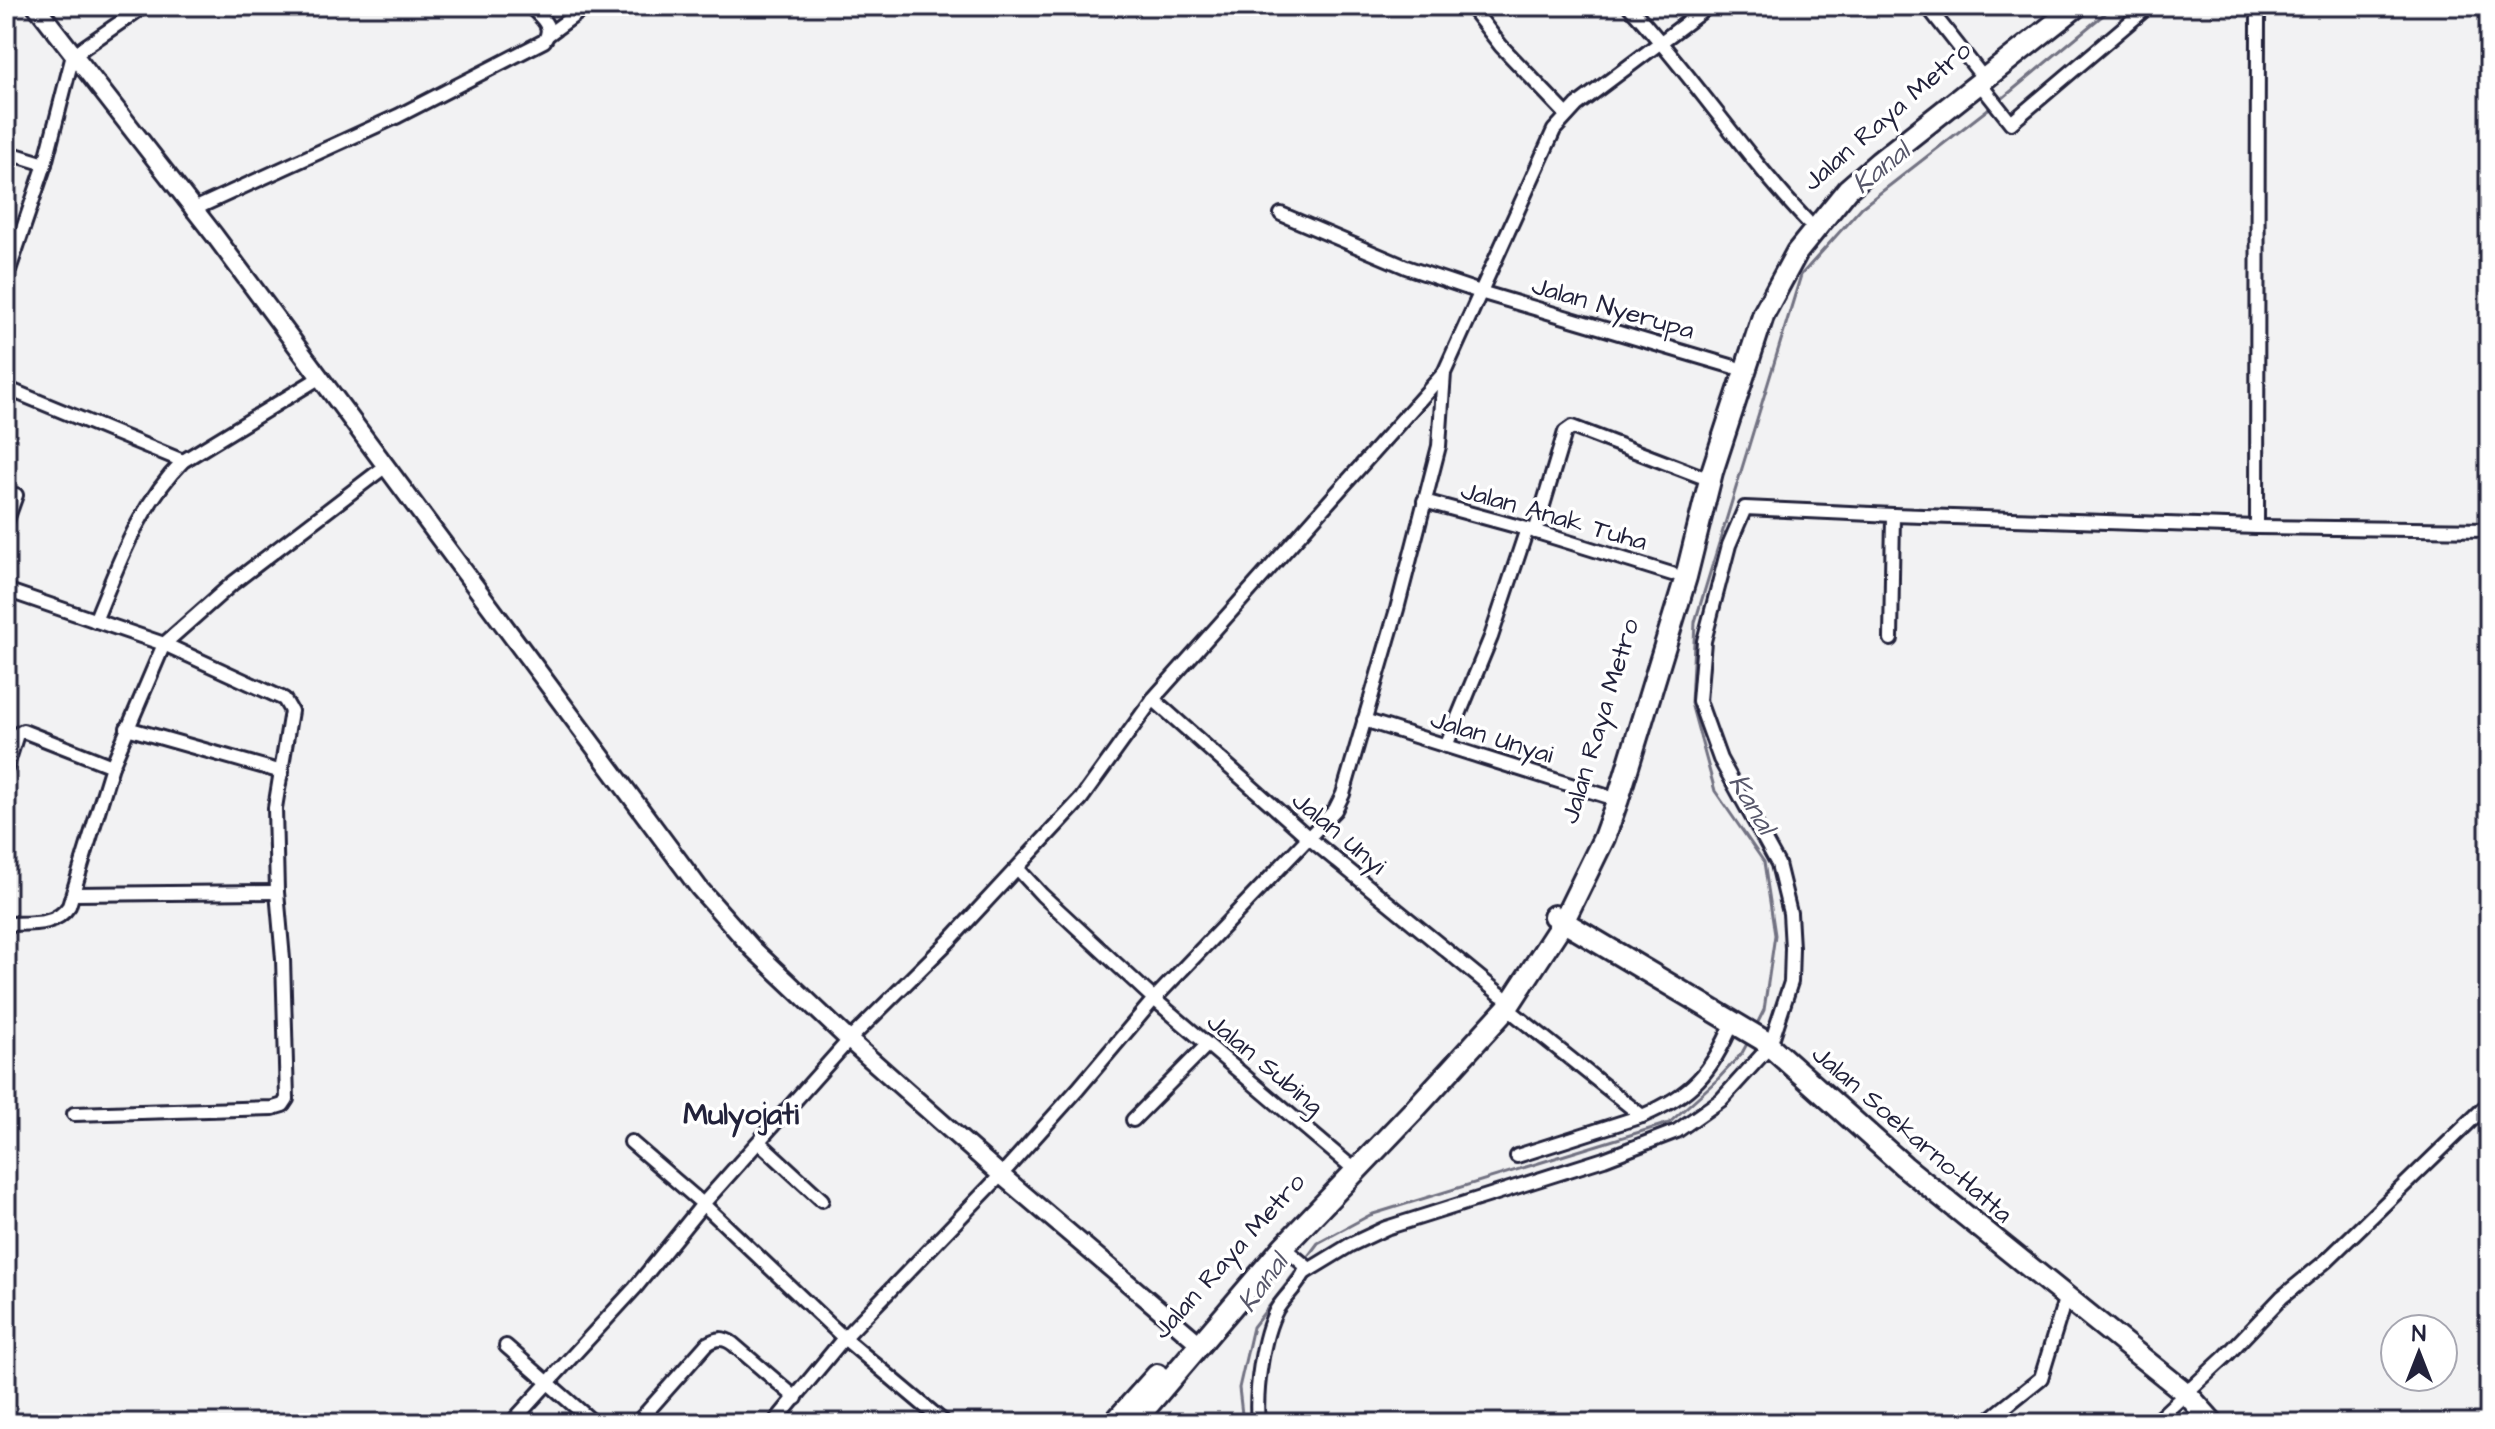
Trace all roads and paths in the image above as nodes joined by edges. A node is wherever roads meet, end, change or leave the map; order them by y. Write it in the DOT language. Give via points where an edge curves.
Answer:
graph roads {
  1 [pos="36,6"];
  2 [pos="144,6"];
  3 [pos="530,6"];
  4 [pos="587,6"];
  5 [pos="1470,6"];
  6 [pos="1629,6"];
  7 [pos="1709,6"];
  8 [pos="1927,6"];
  9 [pos="2059,6"];
  10 [pos="2077,6"];
  11 [pos="2149,6"];
  12 [pos="2258,6"];
  13 [pos="549,34"];
  14 [pos="1663,43"];
  15 [pos="73,55"];
  16 [pos="1979,78"];
  17 [pos="1567,115"];
  18 [pos="6,152"];
  19 [pos="45,164"];
  20 [pos="192,210"];
  21 [pos="1281,214"];
  22 [pos="1807,221"];
  23 [pos="7,272"];
  24 [pos="1480,292"];
  25 [pos="1734,367"];
  26 [pos="1444,373"];
  27 [pos="319,378"];
  28 [pos="6,388"];
  29 [pos="183,461"];
  30 [pos="387,465"];
  31 [pos="1700,476"];
  32 [pos="16,495"];
  33 [pos="1424,501"];
  34 [pos="1893,515"];
  35 [pos="6,523"];
  36 [pos="2257,527"];
  37 [pos="1531,530"];
  38 [pos="2489,530"];
  39 [pos="1672,574"];
  40 [pos="6,590"];
  41 [pos="95,621"];
  42 [pos="1891,639"];
  43 [pos="164,644"];
  44 [pos="1153,699"];
  45 [pos="1364,720"];
  46 [pos="127,728"];
  47 [pos="1446,746"];
  48 [pos="112,766"];
  49 [pos="6,769"];
  50 [pos="282,772"];
  51 [pos="1606,796"];
  52 [pos="1309,838"];
  53 [pos="1018,869"];
  54 [pos="277,892"];
  55 [pos="74,894"];
  56 [pos="1559,919"];
  57 [pos="6,924"];
  58 [pos="1154,999"];
  59 [pos="1504,1002"];
  60 [pos="1736,1024"];
  61 [pos="849,1040"];
  62 [pos="1766,1043"];
  63 [pos="1206,1046"];
  64 [pos="2489,1103"];
  65 [pos="74,1114"];
  66 [pos="1642,1116"];
  67 [pos="1133,1120"];
  68 [pos="631,1142"];
  69 [pos="760,1143"];
  70 [pos="1517,1156"];
  71 [pos="1348,1164"];
  72 [pos="1001,1175"];
  73 [pos="822,1200"];
  74 [pos="703,1204"];
  75 [pos="1286,1249"];
  76 [pos="1304,1269"];
  77 [pos="2066,1296"];
  78 [pos="844,1338"];
  79 [pos="1196,1340"];
  80 [pos="506,1346"];
  81 [pos="546,1384"];
  82 [pos="2187,1394"];
  83 [pos="796,1398"];
  84 [pos="511,1423"];
  85 [pos="594,1423"];
  86 [pos="637,1423"];
  87 [pos="774,1423"];
  88 [pos="945,1423"];
  89 [pos="1114,1423"];
  90 [pos="1133,1423"];
  91 [pos="1258,1423"];
  92 [pos="1985,1423"];
  93 [pos="2154,1423"];
  94 [pos="2213,1423"];
  1 -- 15 [label="street"];
  2 -- 15 [label="street"];
  3 -- 13 [label="street"];
  4 -- 13 [label="street"];
  5 -- 17 [label="street"];
  6 -- 14 [label="street"];
  7 -- 14 [label="street"];
  8 -- 16 [label="street"];
  9 -- 16 [label="main road, Jalan Raya Metro"];
  10 -- 16 [label="main road"];
  11 -- 16 [label="street" via="2011,123"];
  12 -- 36 [label="street"];
  13 -- 20 [label="street" via="398,116"];
  14 -- 17 [label="street"];
  14 -- 22 [label="street"];
  15 -- 19 [label="street"];
  15 -- 20 [label="street"];
  16 -- 22 [label="main road, Jalan Raya Metro" via="1854,174"];
  16 -- 56 [label="main road" via="1848,189 1780,280 1764,313 1712,472 1686,577 1618,799 1599,851"];
  17 -- 24 [label="street" via="1554,130"];
  18 -- 19 [label="street"];
  19 -- 23 [label="street"];
  20 -- 27 [label="street"];
  21 -- 24 [label="street, Jalan Nyerupa"];
  22 -- 25 [label="main road, Jalan Raya Metro" via="1768,277"];
  24 -- 25 [label="street, Jalan Nyerupa"];
  24 -- 26 [label="street"];
  25 -- 31 [label="main road, Jalan Raya Metro"];
  26 -- 33 [label="street" via="1439,446"];
  26 -- 44 [label="street"];
  27 -- 29 [label="street"];
  27 -- 30 [label="street"];
  28 -- 29 [label="street"];
  29 -- 41 [label="street" via="141,513"];
  30 -- 43 [label="street" via="233,583"];
  30 -- 61 [label="street" via="699,888 753,949"];
  31 -- 37 [label="street" via="1572,427 1565,432"];
  31 -- 39 [label="main road, Jalan Raya Metro"];
  32 -- 35 [label="street"];
  33 -- 37 [label="street, Jalan Anak Tuha"];
  33 -- 45 [label="street"];
  34 -- 36 [label="street"];
  34 -- 42 [label="street"];
  34 -- 62 [label="street" via="1745,508 1729,545 1704,641 1699,701 1720,759 1778,864 1790,913 1791,982"];
  36 -- 38 [label="street"];
  37 -- 39 [label="street, Jalan Anak Tuha"];
  37 -- 47 [label="street"];
  39 -- 51 [label="main road, Jalan Raya Metro"];
  40 -- 41 [label="street"];
  41 -- 43 [label="street"];
  43 -- 46 [label="street"];
  43 -- 50 [label="street" via="287,702 292,718"];
  44 -- 52 [label="street, Jalan Unyi"];
  44 -- 53 [label="street" via="1081,799"];
  45 -- 47 [label="street, Jalan Unyai"];
  45 -- 52 [label="street" via="1340,802"];
  46 -- 48 [label="street"];
  46 -- 50 [label="street"];
  47 -- 51 [label="street, Jalan Unyai"];
  48 -- 49 [label="street" via="23,731 17,734"];
  48 -- 55 [label="street"];
  50 -- 54 [label="street" via="275,808"];
  51 -- 56 [label="main road, Jalan Raya Metro"];
  52 -- 58 [label="street"];
  52 -- 59 [label="street, Jalan Unyi"];
  53 -- 58 [label="street, Jalan Subing"];
  53 -- 61 [label="street"];
  54 -- 55 [label="street"];
  54 -- 65 [label="street" via="285,1102 273,1108"];
  55 -- 57 [label="street" via="53,922"];
  56 -- 59 [label="main road"];
  56 -- 60 [label="main road, Jalan Soekarno-Hatta"];
  58 -- 63 [label="street, Jalan Subing"];
  58 -- 72 [label="street"];
  59 -- 66 [label="street, Jalan Unyi"];
  59 -- 71 [label="main road, Jalan Raya Metro"];
  59 -- 75 [label="main road"];
  60 -- 62 [label="main road, Jalan Soekarno-Hatta"];
  60 -- 66 [label="street" via="1701,1076 1676,1100"];
  61 -- 69 [label="street"];
  61 -- 72 [label="street"];
  62 -- 76 [label="street" via="1721,1100 1677,1131 1386,1228"];
  62 -- 77 [label="main road, Jalan Soekarno-Hatta" via="1904,1166"];
  63 -- 67 [label="street"];
  63 -- 71 [label="street, Jalan Subing"];
  64 -- 82 [label="street"];
  66 -- 70 [label="street"];
  68 -- 74 [label="street"];
  69 -- 73 [label="street"];
  69 -- 74 [label="street"];
  71 -- 79 [label="main road, Jalan Raya Metro"];
  72 -- 78 [label="street"];
  72 -- 79 [label="street"];
  74 -- 78 [label="street"];
  74 -- 81 [label="street"];
  75 -- 76 [label="street"];
  75 -- 79 [label="main road"];
  76 -- 91 [label="street" via="1270,1328"];
  77 -- 82 [label="main road, Jalan Soekarno-Hatta"];
  77 -- 92 [label="street" via="2041,1378"];
  78 -- 83 [label="street"];
  78 -- 88 [label="street"];
  79 -- 89 [label="main road, Jalan Raya Metro"];
  79 -- 90 [label="main road"];
  80 -- 81 [label="street"];
  81 -- 84 [label="street"];
  81 -- 85 [label="street"];
  82 -- 93 [label="street"];
  82 -- 94 [label="main road, Jalan Soekarno-Hatta"];
  83 -- 86 [label="street" via="733,1344 717,1339"];
  83 -- 87 [label="street"];
}
